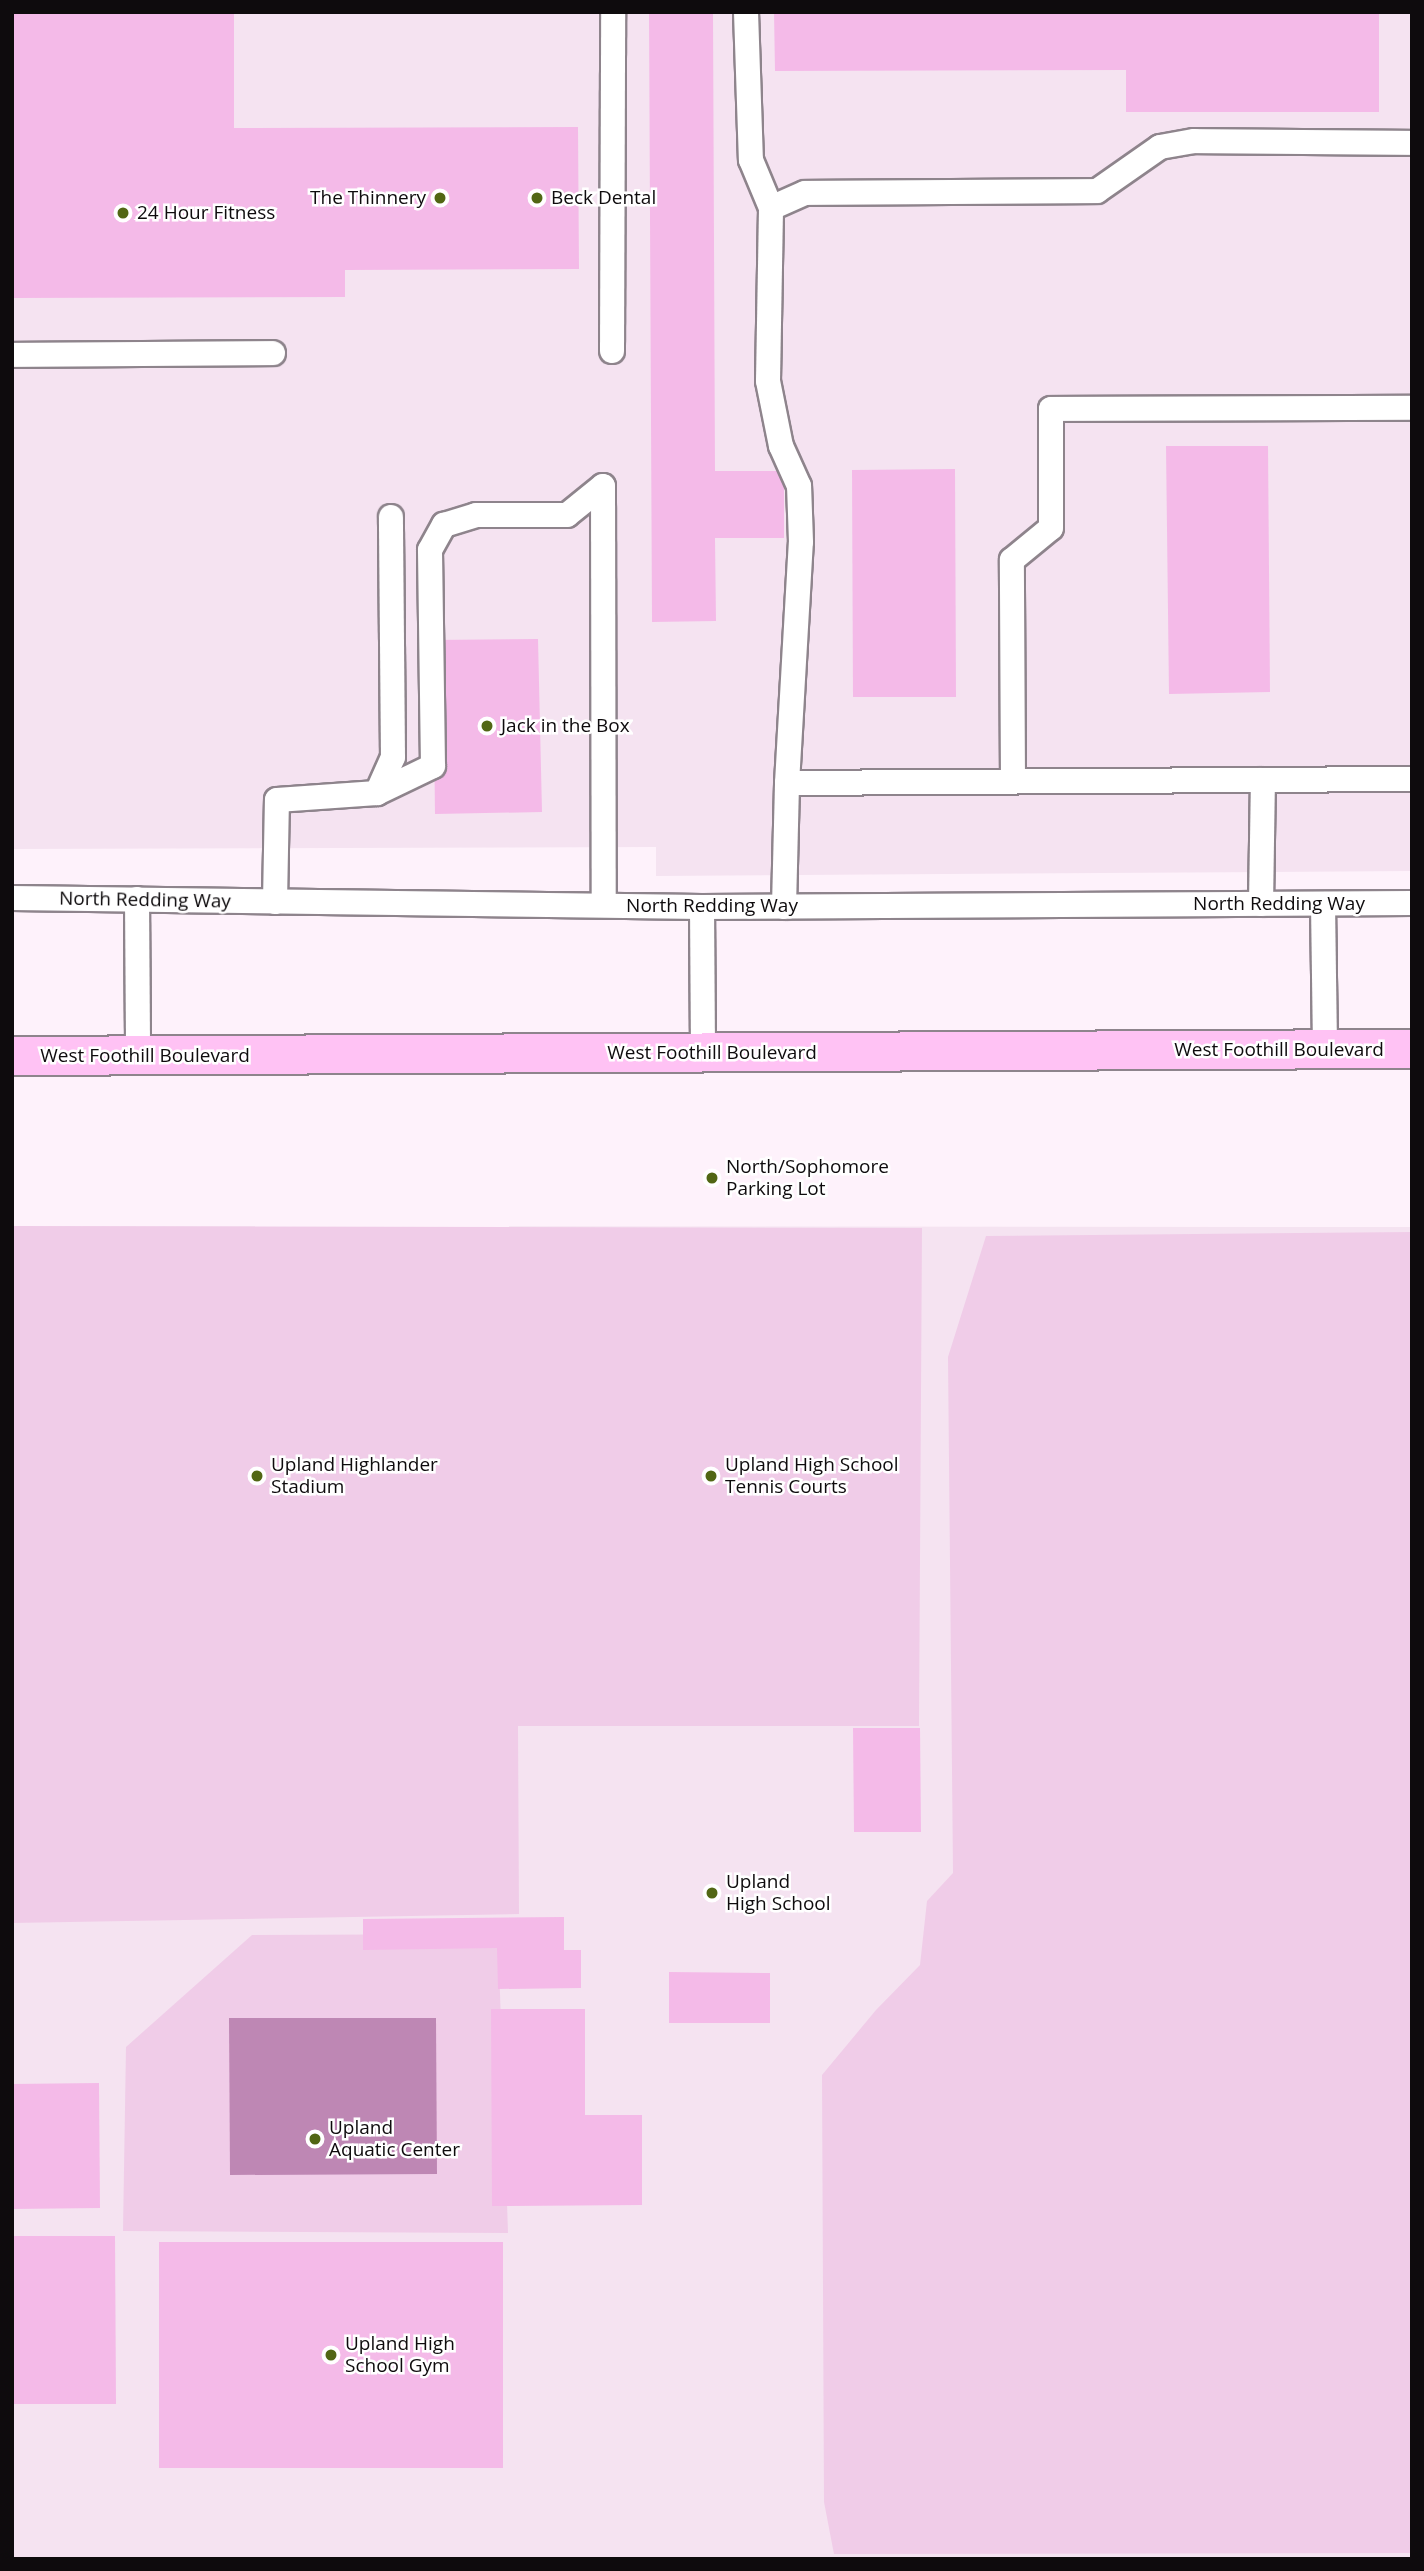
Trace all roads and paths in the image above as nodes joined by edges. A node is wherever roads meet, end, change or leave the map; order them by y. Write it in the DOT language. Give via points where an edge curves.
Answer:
graph roads {
  1 [pos="612,12"];
  2 [pos="746,12"];
  3 [pos="1412,143"];
  4 [pos="771,208"];
  5 [pos="612,351"];
  6 [pos="274,353"];
  7 [pos="12,355"];
  8 [pos="1412,408"];
  9 [pos="391,517"];
  10 [pos="1412,779"];
  11 [pos="1013,780"];
  12 [pos="1263,780"];
  13 [pos="788,783"];
  14 [pos="377,793"];
  15 [pos="12,898"];
  16 [pos="137,899"];
  17 [pos="275,902"];
  18 [pos="1261,904"];
  19 [pos="1323,904"];
  20 [pos="1412,904"];
  21 [pos="604,905"];
  22 [pos="702,907"];
  23 [pos="784,907"];
  24 [pos="1325,1049"];
  25 [pos="1412,1049"];
  26 [pos="702,1053"];
  27 [pos="138,1055"];
  28 [pos="12,1056"];
  1 -- 5 [label="lane"];
  2 -- 4 [label="lane" via="751,160"];
  3 -- 4 [label="lane" via="1194,141 1160,147 1097,191 804,193"];
  4 -- 13 [label="lane" via="768,380 781,446 799,486 801,542"];
  6 -- 7 [label="lane"];
  8 -- 11 [label="lane" via="1051,410 1051,528 1012,559"];
  9 -- 14 [label="lane" via="393,757"];
  10 -- 12 [label="lane"];
  11 -- 12 [label="lane"];
  11 -- 13 [label="lane"];
  12 -- 18 [label="lane"];
  13 -- 23 [label="lane"];
  14 -- 17 [label="lane" via="277,800"];
  14 -- 21 [label="lane" via="433,766 430,550 444,525 476,515 567,515 603,486"];
  15 -- 16 [label="lane, North Redding Way"];
  16 -- 17 [label="lane, North Redding Way"];
  16 -- 27 [label="lane"];
  17 -- 21 [label="lane, North Redding Way"];
  18 -- 19 [label="lane, North Redding Way"];
  18 -- 23 [label="lane, North Redding Way"];
  19 -- 20 [label="lane, North Redding Way"];
  19 -- 24 [label="lane"];
  21 -- 22 [label="lane, North Redding Way"];
  22 -- 23 [label="lane, North Redding Way"];
  22 -- 26 [label="lane"];
  24 -- 25 [label="main road, West Foothill Boulevard"];
  24 -- 26 [label="main road, West Foothill Boulevard"];
  26 -- 27 [label="main road, West Foothill Boulevard"];
  27 -- 28 [label="main road, West Foothill Boulevard"];
}
